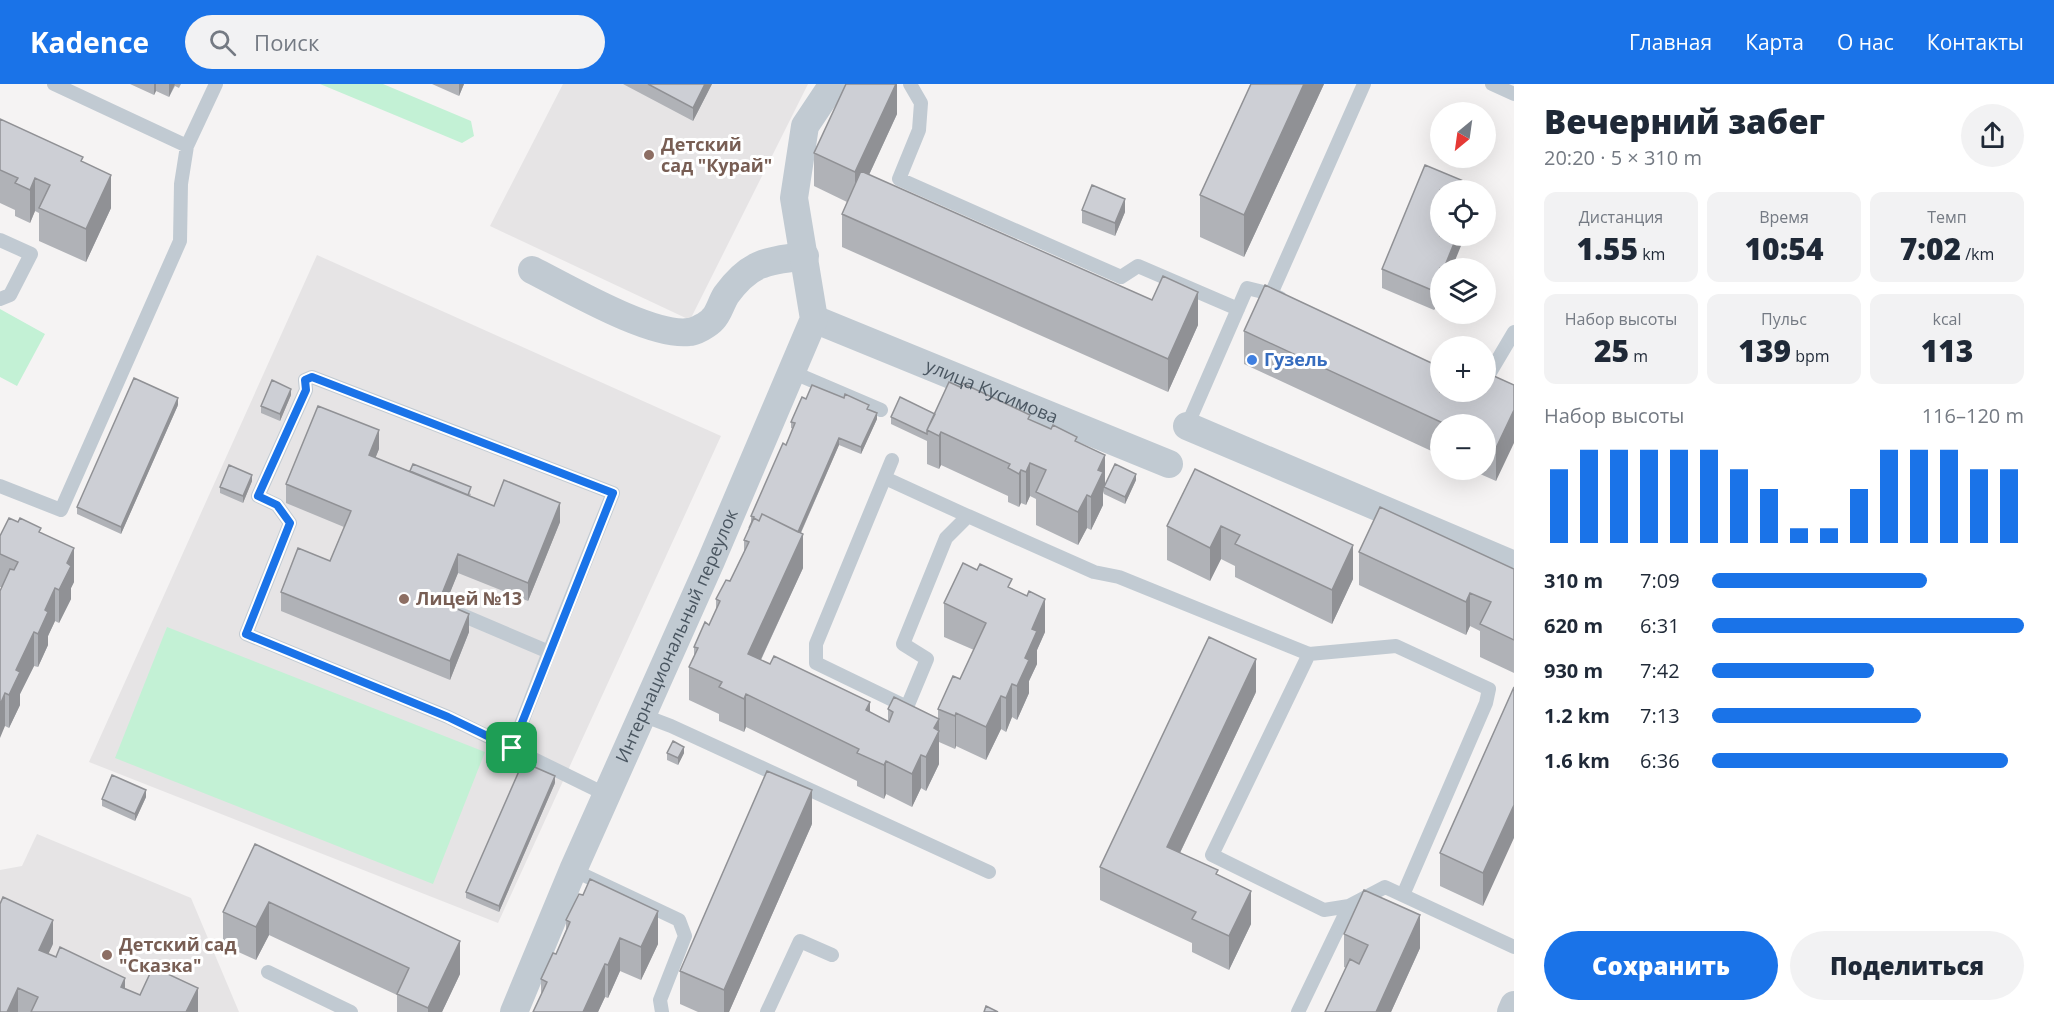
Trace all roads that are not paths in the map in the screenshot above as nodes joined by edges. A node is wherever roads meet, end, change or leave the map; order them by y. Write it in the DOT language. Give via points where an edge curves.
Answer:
graph roads {
  1 [pos="54,84"];
  2 [pos="216,84"];
  3 [pos="833,84"];
  4 [pos="910,84"];
  5 [pos="1364,84"];
  6 [pos="1492,84"];
  7 [pos="1514,94"];
  8 [pos="187,146"];
  9 [pos="0,240"];
  10 [pos="805,256"];
  11 [pos="532,270"];
  12 [pos="1270,294"];
  13 [pos="0,299"];
  14 [pos="1291,303"];
  15 [pos="1238,309"];
  16 [pos="814,319"];
  17 [pos="1514,332"];
  18 [pos="1496,362"];
  19 [pos="792,372"];
  20 [pos="881,410"];
  21 [pos="1187,426"];
  22 [pos="892,460"];
  23 [pos="1169,464"];
  24 [pos="885,478"];
  25 [pos="0,486"];
  26 [pos="968,516"];
  27 [pos="1512,558"];
  28 [pos="462,615"];
  29 [pos="549,652"];
  30 [pos="1309,654"];
  31 [pos="642,715"];
  32 [pos="512,748"];
  33 [pos="606,795"];
  34 [pos="573,870"];
  35 [pos="989,872"];
  36 [pos="1403,895"];
  37 [pos="1350,906"];
  38 [pos="1514,947"];
  39 [pos="832,955"];
  40 [pos="268,972"];
  41 [pos="1514,1005"];
  42 [pos="659,1008"];
  43 [pos="351,1012"];
  44 [pos="514,1012"];
  45 [pos="767,1012"];
  46 [pos="1298,1012"];
  47 [pos="1511,1012"];
  1 -- 8 [label="lane"];
  2 -- 8 [label="lane"];
  3 -- 10 [label="street" via="805,126 794,198"];
  4 -- 15 [label="lane" via="921,103 919,130 899,179 1121,277 1138,266"];
  5 -- 12 [label="lane"];
  6 -- 7 [label="lane"];
  8 -- 25 [label="lane" via="181,183 180,241 61,510"];
  9 -- 13 [label="lane" via="30,254 10,295"];
  10 -- 11 [label="street" via="757,265 741,276 712,320 690,333 660,330"];
  10 -- 16 [label="street"];
  12 -- 14 [label="lane"];
  12 -- 15 [label="lane" via="1247,288"];
  15 -- 21 [label="lane"];
  16 -- 19 [label="street, Интернациональный переулок"];
  16 -- 23 [label="street, улица Кусимова"];
  17 -- 18 [label="lane"];
  19 -- 20 [label="lane"];
  19 -- 31 [label="street, Интернациональный переулок"];
  21 -- 27 [label="street"];
  22 -- 24 [label="lane"];
  24 -- 26 [label="lane"];
  24 -- 26 [label="lane" via="816,644 816,663 907,707 927,659 903,644 946,538"];
  26 -- 30 [label="lane" via="1094,572 1119,577"];
  28 -- 29 [label="lane"];
  29 -- 32 [label="lane"];
  29 -- 32 [label="lane" via="613,493 312,377 305,380 306,390 258,496 277,505 290,523 246,634 448,717"];
  30 -- 36 [label="lane" via="1396,646 1489,689"];
  30 -- 37 [label="lane" via="1212,855 1324,910"];
  31 -- 33 [label="street, Интернациональный переулок"];
  31 -- 35 [label="lane"];
  32 -- 33 [label="lane"];
  33 -- 34 [label="street, Интернациональный переулок"];
  34 -- 42 [label="lane" via="679,920 685,936"];
  34 -- 44 [label="street, Интернациональный переулок"];
  36 -- 37 [label="lane" via="1385,887"];
  36 -- 38 [label="lane"];
  37 -- 46 [label="lane"];
  39 -- 45 [label="lane" via="800,941"];
  40 -- 43 [label="lane"];
  41 -- 47 [label="street"];
}
